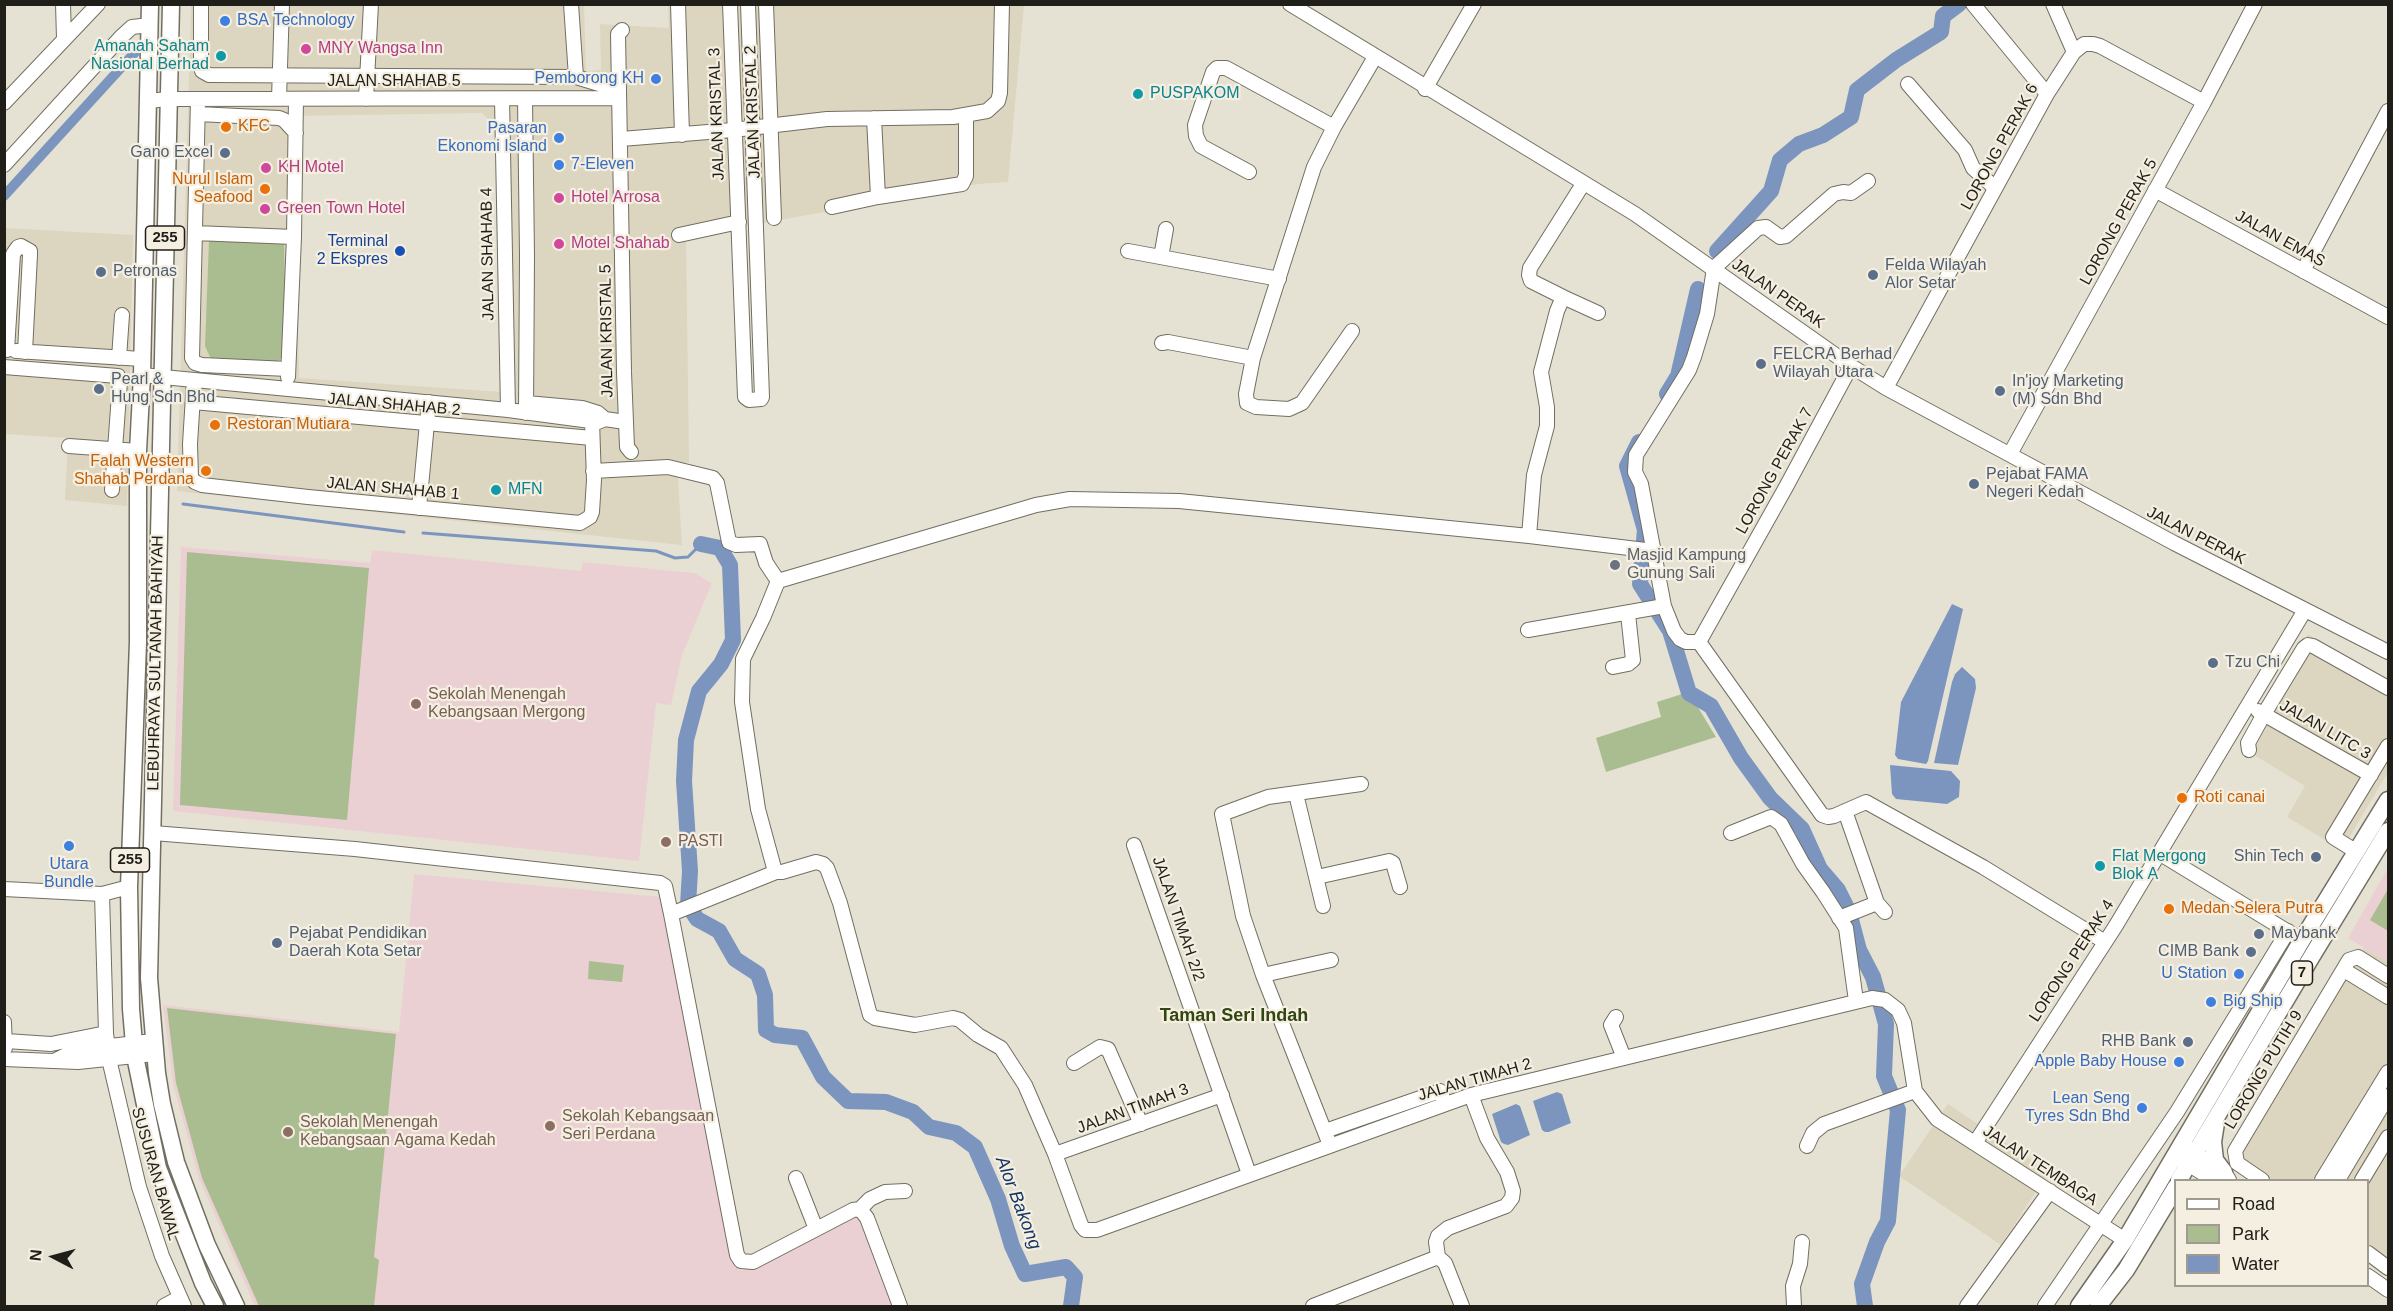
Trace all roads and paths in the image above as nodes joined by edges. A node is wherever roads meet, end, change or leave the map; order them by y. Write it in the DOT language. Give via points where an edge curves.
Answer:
graph roads {
  1 [pos="63,4"];
  2 [pos="98,4"];
  3 [pos="150,4"];
  4 [pos="171,4"];
  5 [pos="201,4"];
  6 [pos="282,4"];
  7 [pos="371,4"];
  8 [pos="571,4"];
  9 [pos="678,4"];
  10 [pos="730,4"];
  11 [pos="748,4"];
  12 [pos="766,4"];
  13 [pos="1002,4"];
  14 [pos="1290,4"];
  15 [pos="1474,4"];
  16 [pos="1973,4"];
  17 [pos="2053,4"];
  18 [pos="2255,4"];
  19 [pos="150,25"];
  20 [pos="622,30"];
  21 [pos="64,38"];
  22 [pos="2074,52"];
  23 [pos="1375,57"];
  24 [pos="280,76"];
  25 [pos="367,77"];
  26 [pos="576,77"];
  27 [pos="1908,84"];
  28 [pos="1425,88"];
  29 [pos="619,94"];
  30 [pos="2047,94"];
  31 [pos="168,99"];
  32 [pos="198,99"];
  33 [pos="279,99"];
  34 [pos="296,99"];
  35 [pos="366,99"];
  36 [pos="502,99"];
  37 [pos="525,99"];
  38 [pos="148,101"];
  39 [pos="4,102"];
  40 [pos="2204,102"];
  41 [pos="2388,111"];
  42 [pos="198,114"];
  43 [pos="966,116"];
  44 [pos="874,118"];
  45 [pos="771,126"];
  46 [pos="1334,127"];
  47 [pos="753,128"];
  48 [pos="734,130"];
  49 [pos="296,134"];
  50 [pos="682,135"];
  51 [pos="621,139"];
  52 [pos="4,165"];
  53 [pos="1249,172"];
  54 [pos="1868,181"];
  55 [pos="1583,184"];
  56 [pos="1995,188"];
  57 [pos="2155,190"];
  58 [pos="878,197"];
  59 [pos="832,207"];
  60 [pos="774,218"];
  61 [pos="739,222"];
  62 [pos="1166,229"];
  63 [pos="195,233"];
  64 [pos="680,235"];
  65 [pos="294,237"];
  66 [pos="1128,251"];
  67 [pos="1161,257"];
  68 [pos="1714,268"];
  69 [pos="2303,271"];
  70 [pos="1279,279"];
  71 [pos="1563,297"];
  72 [pos="7,303"];
  73 [pos="1598,313"];
  74 [pos="122,315"];
  75 [pos="2388,317"];
  76 [pos="1352,331"];
  77 [pos="1161,343"];
  78 [pos="6,350"];
  79 [pos="25,352"];
  80 [pos="119,358"];
  81 [pos="1253,358"];
  82 [pos="1851,366"];
  83 [pos="4,367"];
  84 [pos="142,367"];
  85 [pos="288,369"];
  86 [pos="163,377"];
  87 [pos="194,380"];
  88 [pos="287,388"];
  89 [pos="1886,388"];
  90 [pos="193,402"];
  91 [pos="429,402"];
  92 [pos="527,408"];
  93 [pos="508,410"];
  94 [pos="598,420"];
  95 [pos="625,422"];
  96 [pos="426,424"];
  97 [pos="592,438"];
  98 [pos="69,446"];
  99 [pos="115,449"];
  100 [pos="138,451"];
  101 [pos="631,452"];
  102 [pos="2010,454"];
  103 [pos="593,471"];
  104 [pos="112,490"];
  105 [pos="419,508"];
  106 [pos="1529,536"];
  107 [pos="1647,550"];
  108 [pos="778,581"];
  109 [pos="1662,607"];
  110 [pos="2305,610"];
  111 [pos="1628,614"];
  112 [pos="1528,630"];
  113 [pos="1692,642"];
  114 [pos="2388,652"];
  115 [pos="1613,667"];
  116 [pos="2388,688"];
  117 [pos="2248,705"];
  118 [pos="2264,714"];
  119 [pos="2388,746"];
  120 [pos="2249,750"];
  121 [pos="2371,775"];
  122 [pos="1361,784"];
  123 [pos="1296,794"];
  124 [pos="2388,800"];
  125 [pos="1845,811"];
  126 [pos="2388,831"];
  127 [pos="153,833"];
  128 [pos="1731,833"];
  129 [pos="1134,845"];
  130 [pos="2357,852"];
  131 [pos="2159,853"];
  132 [pos="776,872"];
  133 [pos="1317,877"];
  134 [pos="129,887"];
  135 [pos="1400,887"];
  136 [pos="4,889"];
  137 [pos="102,894"];
  138 [pos="1323,906"];
  139 [pos="676,912"];
  140 [pos="1845,916"];
  141 [pos="2295,936"];
  142 [pos="2105,942"];
  143 [pos="1331,960"];
  144 [pos="2344,970"];
  145 [pos="1263,975"];
  146 [pos="2388,976"];
  147 [pos="2388,997"];
  148 [pos="1856,1000"];
  149 [pos="1616,1017"];
  150 [pos="4,1022"];
  151 [pos="6,1041"];
  152 [pos="2219,1045"];
  153 [pos="107,1046"];
  154 [pos="154,1048"];
  155 [pos="134,1050"];
  156 [pos="2234,1054"];
  157 [pos="1624,1058"];
  158 [pos="4,1059"];
  159 [pos="1074,1063"];
  160 [pos="2388,1072"];
  161 [pos="1915,1091"];
  162 [pos="1222,1095"];
  163 [pos="1471,1095"];
  164 [pos="2388,1096"];
  165 [pos="1445,1103"];
  166 [pos="2217,1116"];
  167 [pos="1141,1124"];
  168 [pos="1325,1131"];
  169 [pos="2388,1137"];
  170 [pos="1975,1143"];
  171 [pos="1330,1145"];
  172 [pos="1807,1146"];
  173 [pos="1055,1154"];
  174 [pos="2185,1154"];
  175 [pos="1249,1174"];
  176 [pos="796,1178"];
  177 [pos="2222,1178"];
  178 [pos="2178,1179"];
  179 [pos="2261,1179"];
  180 [pos="2323,1179"];
  181 [pos="2339,1179"];
  182 [pos="2363,1179"];
  183 [pos="905,1191"];
  184 [pos="2050,1191"];
  185 [pos="2174,1191"];
  186 [pos="860,1209"];
  187 [pos="2101,1225"];
  188 [pos="816,1229"];
  189 [pos="2125,1240"];
  190 [pos="1802,1242"];
  191 [pos="2369,1254"];
  192 [pos="1437,1257"];
  193 [pos="2388,1268"];
  194 [pos="2369,1277"];
  195 [pos="2388,1290"];
  196 [pos="182,1302"];
  197 [pos="164,1306"];
  198 [pos="215,1306"];
  199 [pos="236,1306"];
  200 [pos="900,1306"];
  201 [pos="1313,1306"];
  202 [pos="1462,1306"];
  203 [pos="1794,1306"];
  204 [pos="1967,1306"];
  205 [pos="2045,1306"];
  206 [pos="2079,1306"];
  207 [pos="2098,1306"];
  1 -- 21 [label="street"];
  2 -- 21 [label="street"];
  3 -- 19 [label="main road, LEBUHRAYA SULTANAH BAHIYAH / 255"];
  4 -- 31 [label="main road, LEBUHRAYA SULTANAH BAHIYAH / 255"];
  5 -- 24 [label="street" via="202,72"];
  6 -- 24 [label="street"];
  7 -- 25 [label="street"];
  8 -- 26 [label="street"];
  9 -- 50 [label="street"];
  10 -- 48 [label="street, JALAN KRISTAL 3"];
  11 -- 47 [label="street"];
  12 -- 45 [label="street, JALAN KRISTAL 2"];
  13 -- 43 [label="street" via="998,101 987,111"];
  14 -- 23 [label="street, JALAN PERAK"];
  15 -- 28 [label="street"];
  16 -- 30 [label="street"];
  17 -- 22 [label="street"];
  18 -- 40 [label="street, LORONG PERAK 5"];
  19 -- 38 [label="main road, LEBUHRAYA SULTANAH BAHIYAH / 255"];
  19 -- 52 [label="street" via="132,27 126,32"];
  20 -- 29 [label="street, JALAN KRISTAL 5" via="618,34"];
  21 -- 39 [label="street"];
  22 -- 30 [label="street, LORONG PERAK 6"];
  22 -- 40 [label="street" via="2084,44 2100,46"];
  23 -- 28 [label="street, JALAN PERAK"];
  23 -- 46 [label="street"];
  24 -- 25 [label="street"];
  24 -- 33 [label="street"];
  25 -- 26 [label="street"];
  25 -- 35 [label="street"];
  26 -- 29 [label="street"];
  27 -- 56 [label="street" via="1965,150 1973,168"];
  28 -- 55 [label="street, JALAN PERAK"];
  29 -- 37 [label="street, JALAN SHAHAB 5"];
  29 -- 51 [label="street, JALAN KRISTAL 5"];
  30 -- 56 [label="street, LORONG PERAK 6"];
  31 -- 32 [label="street, JALAN SHAHAB 5"];
  31 -- 38 [label="street, JALAN SHAHAB 5"];
  31 -- 86 [label="main road, LEBUHRAYA SULTANAH BAHIYAH / 255"];
  32 -- 33 [label="street, JALAN SHAHAB 5"];
  32 -- 42 [label="street"];
  33 -- 34 [label="street, JALAN SHAHAB 5"];
  34 -- 35 [label="street, JALAN SHAHAB 5"];
  34 -- 49 [label="street"];
  35 -- 36 [label="street, JALAN SHAHAB 5"];
  36 -- 37 [label="street, JALAN SHAHAB 5"];
  36 -- 93 [label="street, JALAN SHAHAB 4"];
  37 -- 92 [label="street"];
  38 -- 84 [label="main road, LEBUHRAYA SULTANAH BAHIYAH / 255"];
  40 -- 57 [label="street, LORONG PERAK 5"];
  41 -- 69 [label="street"];
  42 -- 49 [label="street" via="279,118"];
  42 -- 63 [label="street"];
  43 -- 44 [label="street"];
  43 -- 58 [label="street" via="965,181"];
  44 -- 45 [label="street"];
  44 -- 58 [label="street"];
  45 -- 47 [label="street"];
  45 -- 60 [label="street, JALAN KRISTAL 2"];
  46 -- 53 [label="street" via="1226,68 1217,68 1196,125 1196,136 1201,146"];
  46 -- 70 [label="street" via="1314,167"];
  47 -- 48 [label="street"];
  47 -- 61 [label="street, JALAN KRISTAL 3" via="762,397 759,400 745,397"];
  48 -- 50 [label="street"];
  48 -- 61 [label="street, JALAN KRISTAL 3"];
  49 -- 65 [label="street"];
  50 -- 51 [label="street"];
  51 -- 95 [label="street, JALAN KRISTAL 5"];
  54 -- 68 [label="street" via="1851,193 1834,194 1786,236 1776,235 1766,227 1758,228"];
  55 -- 68 [label="street, JALAN PERAK"];
  55 -- 71 [label="street" via="1530,268 1532,281"];
  56 -- 89 [label="street, LORONG PERAK 6"];
  57 -- 69 [label="street, JALAN EMAS"];
  57 -- 102 [label="street, LORONG PERAK 5"];
  58 -- 59 [label="street"];
  61 -- 64 [label="street"];
  62 -- 67 [label="street"];
  63 -- 65 [label="street"];
  63 -- 85 [label="street" via="195,363"];
  65 -- 85 [label="street"];
  66 -- 67 [label="street"];
  67 -- 70 [label="street"];
  68 -- 82 [label="street, JALAN PERAK"];
  68 -- 107 [label="street" via="1695,357 1636,455 1634,465 1641,484"];
  69 -- 75 [label="street, JALAN EMAS"];
  70 -- 81 [label="street"];
  71 -- 73 [label="street"];
  71 -- 106 [label="street" via="1541,372 1547,426 1534,475"];
  72 -- 78 [label="street"];
  72 -- 79 [label="street" via="13,254 21,246 30,251"];
  74 -- 80 [label="street"];
  76 -- 81 [label="street" via="1308,398 1289,409 1247,403"];
  77 -- 81 [label="street"];
  78 -- 79 [label="street"];
  79 -- 80 [label="street"];
  80 -- 84 [label="street"];
  82 -- 89 [label="street, JALAN PERAK"];
  82 -- 113 [label="street, LORONG PERAK 7"];
  83 -- 99 [label="street" via="118,376"];
  84 -- 86 [label="street"];
  84 -- 100 [label="main road, LEBUHRAYA SULTANAH BAHIYAH / 255"];
  85 -- 88 [label="street"];
  86 -- 87 [label="street"];
  86 -- 127 [label="main road, LEBUHRAYA SULTANAH BAHIYAH / 255"];
  87 -- 88 [label="street"];
  87 -- 90 [label="street"];
  88 -- 91 [label="street"];
  89 -- 102 [label="street, JALAN PERAK"];
  90 -- 96 [label="street, JALAN SHAHAB 2"];
  90 -- 105 [label="street, JALAN SHAHAB 1" via="191,478 195,482"];
  91 -- 93 [label="street"];
  91 -- 96 [label="street"];
  92 -- 93 [label="street"];
  92 -- 94 [label="street"];
  94 -- 95 [label="street"];
  94 -- 97 [label="street, JALAN SHAHAB 1"];
  95 -- 101 [label="street, JALAN KRISTAL 5"];
  96 -- 97 [label="street, JALAN SHAHAB 2"];
  96 -- 105 [label="street"];
  97 -- 103 [label="street, JALAN SHAHAB 1"];
  98 -- 99 [label="street"];
  99 -- 100 [label="street"];
  99 -- 104 [label="street"];
  100 -- 134 [label="main road, LEBUHRAYA SULTANAH BAHIYAH / 255" via="138,642"];
  102 -- 110 [label="street, JALAN PERAK"];
  103 -- 105 [label="street, JALAN SHAHAB 1" via="592,512 580,523"];
  103 -- 108 [label="street" via="668,467 713,478 729,542 760,544"];
  106 -- 107 [label="street"];
  106 -- 108 [label="street" via="1179,501 1070,499 1036,505"];
  107 -- 109 [label="street"];
  108 -- 132 [label="street" via="743,658 742,702 758,809"];
  109 -- 111 [label="street"];
  109 -- 113 [label="street" via="1674,631"];
  110 -- 114 [label="street, JALAN PERAK"];
  110 -- 117 [label="street, LORONG PERAK 4"];
  111 -- 112 [label="street"];
  111 -- 115 [label="street" via="1633,660"];
  113 -- 125 [label="street" via="1818,812 1828,817"];
  116 -- 118 [label="street" via="2313,645 2304,648"];
  117 -- 118 [label="street, JALAN LITC 3"];
  117 -- 131 [label="street, LORONG PERAK 4"];
  118 -- 120 [label="street" via="2248,743"];
  118 -- 121 [label="street, JALAN LITC 3"];
  119 -- 121 [label="street"];
  121 -- 130 [label="street" via="2333,837"];
  122 -- 123 [label="street"];
  123 -- 133 [label="street"];
  123 -- 145 [label="street" via="1268,797 1222,814 1243,916"];
  124 -- 130 [label="main road, 7"];
  125 -- 140 [label="street" via="1881,907"];
  125 -- 142 [label="street" via="1866,802 1877,807"];
  126 -- 166 [label="main road, 7"];
  127 -- 139 [label="street" via="355,849 653,881 665,886"];
  127 -- 154 [label="main road, LEBUHRAYA SULTANAH BAHIYAH / 255" via="148,942"];
  128 -- 140 [label="street" via="1775,819 1803,864"];
  129 -- 162 [label="street, JALAN TIMAH 2/2"];
  130 -- 141 [label="main road, 7"];
  131 -- 141 [label="street"];
  131 -- 142 [label="street, LORONG PERAK 4"];
  132 -- 139 [label="street"];
  132 -- 173 [label="street" via="816,862 824,864 840,903 870,1015 915,1025 953,1018 1001,1048 1025,1085"];
  133 -- 135 [label="street" via="1389,861"];
  133 -- 138 [label="street"];
  134 -- 137 [label="street"];
  134 -- 155 [label="main road, LEBUHRAYA SULTANAH BAHIYAH / 255"];
  136 -- 137 [label="street"];
  137 -- 153 [label="street, SUSURAN BAWAL"];
  139 -- 188 [label="street" via="737,1255 741,1261 753,1262"];
  140 -- 148 [label="street"];
  141 -- 152 [label="street"];
  141 -- 156 [label="main road, 7"];
  142 -- 170 [label="street, LORONG PERAK 4"];
  143 -- 145 [label="street"];
  144 -- 146 [label="street" via="2349,960 2358,957"];
  144 -- 147 [label="street"];
  144 -- 179 [label="street, LORONG PUTIH 9" via="2235,1151 2237,1163"];
  145 -- 168 [label="street"];
  148 -- 157 [label="street, JALAN TIMAH 2"];
  148 -- 161 [label="street, JALAN TIMAH 2" via="1879,999 1895,1006 1904,1023"];
  149 -- 157 [label="street" via="1611,1026"];
  150 -- 151 [label="street"];
  151 -- 153 [label="street"];
  151 -- 158 [label="street"];
  152 -- 156 [label="street"];
  152 -- 187 [label="street"];
  153 -- 155 [label="street"];
  153 -- 158 [label="street" via="76,1050 54,1061"];
  153 -- 196 [label="street, SUSURAN BAWAL" via="139,1187"];
  154 -- 155 [label="street"];
  154 -- 199 [label="main road, LEBUHRAYA SULTANAH BAHIYAH / 255" via="176,1162 207,1245"];
  155 -- 198 [label="main road, LEBUHRAYA SULTANAH BAHIYAH / 255" via="158,1168"];
  156 -- 174 [label="main road, 7"];
  157 -- 163 [label="street, JALAN TIMAH 2"];
  159 -- 167 [label="street" via="1100,1047 1108,1049"];
  160 -- 180 [label="street"];
  161 -- 170 [label="street, JALAN TEMBAGA" via="1937,1119"];
  161 -- 172 [label="street" via="1824,1124 1813,1133"];
  162 -- 167 [label="street, JALAN TIMAH 3"];
  162 -- 175 [label="street, JALAN TIMAH 2/2"];
  163 -- 165 [label="street, JALAN TIMAH 2"];
  163 -- 192 [label="street" via="1487,1138 1507,1172 1512,1198 1506,1206 1442,1232 1436,1242"];
  164 -- 181 [label="street"];
  165 -- 168 [label="street" via="1440,1090"];
  165 -- 171 [label="street, JALAN TIMAH 2"];
  166 -- 174 [label="main road, 7"];
  166 -- 177 [label="main road" via="2212,1142"];
  167 -- 173 [label="street, JALAN TIMAH 3"];
  168 -- 171 [label="street"];
  169 -- 182 [label="street"];
  170 -- 184 [label="street, JALAN TEMBAGA"];
  171 -- 175 [label="street, JALAN TIMAH 2"];
  173 -- 175 [label="street, JALAN TIMAH 2" via="1085,1230 1097,1230"];
  174 -- 177 [label="street"];
  174 -- 178 [label="main road, 7"];
  174 -- 189 [label="main road, 7"];
  176 -- 188 [label="street"];
  183 -- 186 [label="street" via="885,1192"];
  184 -- 187 [label="street, JALAN TEMBAGA"];
  184 -- 204 [label="street"];
  185 -- 207 [label="main road, 7" via="2126,1270"];
  186 -- 188 [label="street"];
  186 -- 200 [label="street" via="867,1218"];
  187 -- 189 [label="street, JALAN TEMBAGA"];
  187 -- 205 [label="street"];
  189 -- 206 [label="main road, 7"];
  190 -- 203 [label="street" via="1793,1286"];
  191 -- 193 [label="street"];
  192 -- 201 [label="street"];
  192 -- 202 [label="street" via="1445,1263"];
  194 -- 195 [label="street"];
  196 -- 197 [label="street"];
}
